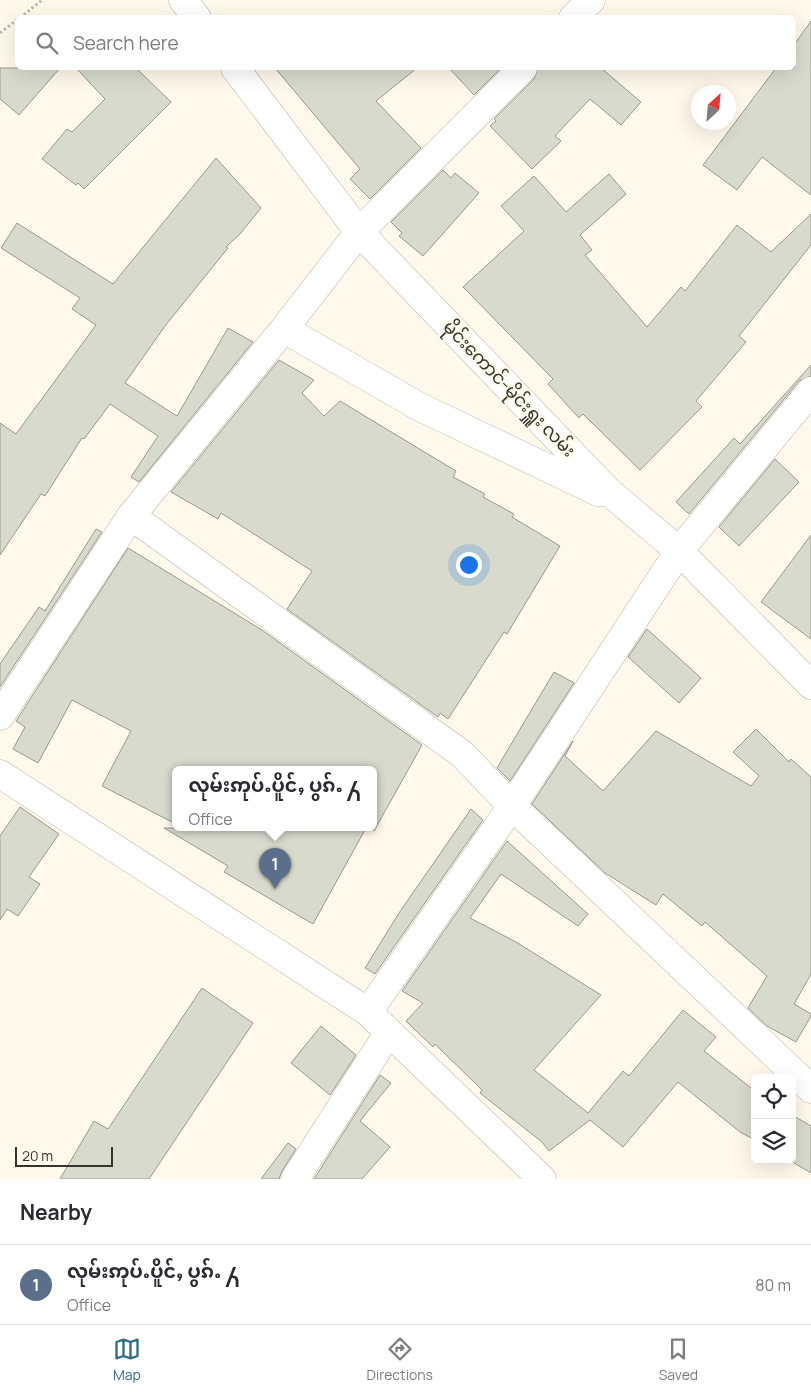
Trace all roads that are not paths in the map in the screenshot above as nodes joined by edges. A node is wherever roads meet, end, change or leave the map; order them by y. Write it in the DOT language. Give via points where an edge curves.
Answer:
graph roads {
  1 [pos="184,0"];
  2 [pos="591,0"];
  3 [pos="195,15"];
  4 [pos="577,15"];
  5 [pos="237,70"];
  6 [pos="522,70"];
  7 [pos="359,232"];
  8 [pos="284,329"];
  9 [pos="811,391"];
  10 [pos="609,492"];
  11 [pos="130,516"];
  12 [pos="679,551"];
  13 [pos="811,685"];
  14 [pos="0,716"];
  15 [pos="0,774"];
  16 [pos="512,806"];
  17 [pos="368,1012"];
  18 [pos="389,1032"];
  19 [pos="811,1090"];
  20 [pos="295,1179"];
  21 [pos="542,1179"];
  1 -- 3 [label="street"];
  2 -- 4 [label="street"];
  5 -- 7 [label="street, မိုင်းကောင်-မိုင်းရှူး လမ်း"];
  6 -- 7 [label="street"];
  7 -- 8 [label="street"];
  7 -- 10 [label="street, မိုင်းကောင်-မိုင်းရှူး လမ်း"];
  8 -- 10 [label="street" via="418,406 598,492"];
  8 -- 11 [label="street"];
  9 -- 12 [label="street"];
  10 -- 12 [label="street, မိုင်းကောင်-မိုင်းရှူး လမ်း"];
  11 -- 14 [label="street"];
  11 -- 16 [label="street" via="462,754"];
  12 -- 13 [label="street, မိုင်းကောင်-မိုင်းရှူး လမ်း"];
  12 -- 16 [label="street"];
  15 -- 17 [label="street"];
  16 -- 17 [label="street"];
  16 -- 19 [label="street"];
  17 -- 18 [label="street"];
  18 -- 20 [label="street"];
  18 -- 21 [label="street"];
}
